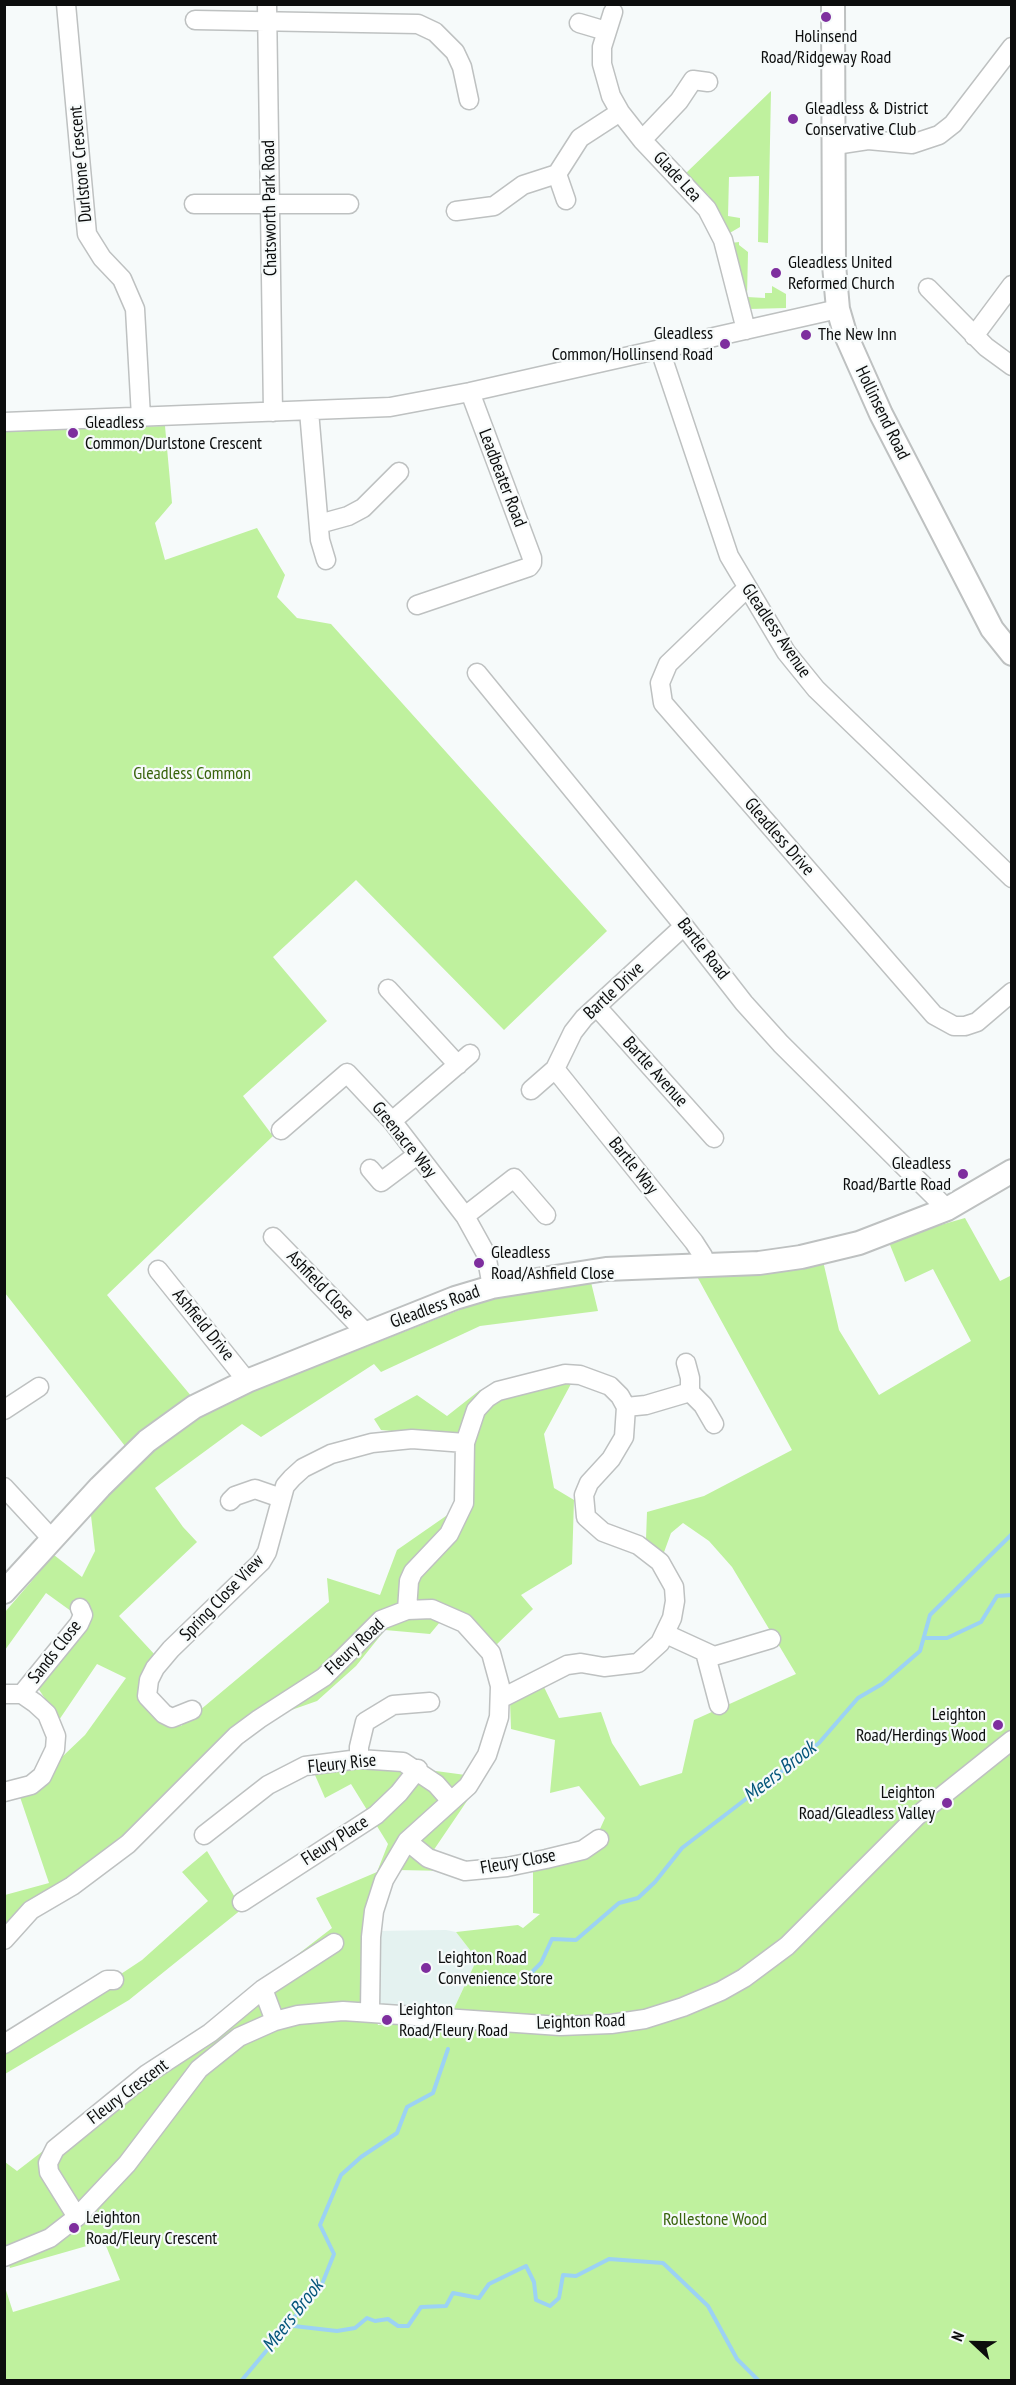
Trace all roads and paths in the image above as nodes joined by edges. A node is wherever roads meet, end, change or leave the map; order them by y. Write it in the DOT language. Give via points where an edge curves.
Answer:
graph roads {
  1 [pos="66,4"];
  2 [pos="833,4"];
  3 [pos="613,12"];
  4 [pos="267,13"];
  5 [pos="195,20"];
  6 [pos="579,24"];
  7 [pos="606,31"];
  8 [pos="1011,47"];
  9 [pos="708,82"];
  10 [pos="470,100"];
  11 [pos="620,112"];
  12 [pos="642,140"];
  13 [pos="835,145"];
  14 [pos="557,174"];
  15 [pos="566,200"];
  16 [pos="194,204"];
  17 [pos="349,204"];
  18 [pos="270,205"];
  19 [pos="456,211"];
  20 [pos="1011,285"];
  21 [pos="928,288"];
  22 [pos="838,309"];
  23 [pos="746,330"];
  24 [pos="974,336"];
  25 [pos="660,350"];
  26 [pos="1011,366"];
  27 [pos="470,392"];
  28 [pos="309,411"];
  29 [pos="273,412"];
  30 [pos="141,417"];
  31 [pos="4,422"];
  32 [pos="399,472"];
  33 [pos="319,524"];
  34 [pos="326,560"];
  35 [pos="747,588"];
  36 [pos="417,605"];
  37 [pos="1011,654"];
  38 [pos="477,673"];
  39 [pos="1011,878"];
  40 [pos="684,926"];
  41 [pos="388,989"];
  42 [pos="1011,992"];
  43 [pos="597,1007"];
  44 [pos="555,1069"];
  45 [pos="531,1090"];
  46 [pos="392,1121"];
  47 [pos="281,1130"];
  48 [pos="714,1138"];
  49 [pos="417,1155"];
  50 [pos="370,1169"];
  51 [pos="1011,1171"];
  52 [pos="947,1209"];
  53 [pos="546,1215"];
  54 [pos="465,1216"];
  55 [pos="273,1237"];
  56 [pos="704,1266"];
  57 [pos="158,1270"];
  58 [pos="492,1287"];
  59 [pos="366,1333"];
  60 [pos="686,1363"];
  61 [pos="247,1381"];
  62 [pos="39,1387"];
  63 [pos="690,1392"];
  64 [pos="626,1407"];
  65 [pos="4,1410"];
  66 [pos="714,1425"];
  67 [pos="465,1443"];
  68 [pos="4,1487"];
  69 [pos="281,1498"];
  70 [pos="230,1501"];
  71 [pos="52,1539"];
  72 [pos="4,1592"];
  73 [pos="80,1608"];
  74 [pos="407,1610"];
  75 [pos="666,1634"];
  76 [pos="771,1639"];
  77 [pos="705,1652"];
  78 [pos="13,1694"];
  79 [pos="500,1699"];
  80 [pos="430,1702"];
  81 [pos="719,1705"];
  82 [pos="192,1710"];
  83 [pos="1011,1740"];
  84 [pos="359,1759"];
  85 [pos="418,1769"];
  86 [pos="4,1792"];
  87 [pos="452,1801"];
  88 [pos="204,1835"];
  89 [pos="599,1839"];
  90 [pos="407,1841"];
  91 [pos="242,1902"];
  92 [pos="12,1915"];
  93 [pos="4,1940"];
  94 [pos="334,1943"];
  95 [pos="114,1980"];
  96 [pos="263,1989"];
  97 [pos="370,2011"];
  98 [pos="275,2021"];
  99 [pos="4,2044"];
  100 [pos="77,2217"];
  101 [pos="4,2257"];
  1 -- 30 [label="street, Durlstone Crescent" via="87,234 102,258 123,279 135,309"];
  2 -- 13 [label="main road, Hollinsend Road"];
  3 -- 7 [label="street, Glade Lea"];
  4 -- 5 [label="street"];
  4 -- 10 [label="street" via="424,26 455,52"];
  4 -- 18 [label="street, Chatsworth Park Road"];
  6 -- 7 [label="street"];
  7 -- 11 [label="street, Glade Lea" via="602,64"];
  8 -- 13 [label="street" via="953,124 939,135 912,144 868,140"];
  9 -- 12 [label="street" via="693,80"];
  11 -- 12 [label="street, Glade Lea"];
  11 -- 14 [label="street" via="580,138"];
  12 -- 23 [label="street, Glade Lea" via="695,195 717,228"];
  13 -- 22 [label="main road, Hollinsend Road" via="834,264"];
  14 -- 15 [label="street"];
  14 -- 19 [label="street" via="523,185 494,206"];
  16 -- 18 [label="street"];
  17 -- 18 [label="street"];
  18 -- 29 [label="street, Chatsworth Park Road"];
  20 -- 24 [label="street"];
  21 -- 24 [label="street"];
  22 -- 23 [label="street"];
  22 -- 37 [label="main road, Hollinsend Road" via="881,414 992,629"];
  23 -- 25 [label="street"];
  24 -- 26 [label="street"];
  25 -- 27 [label="street"];
  25 -- 35 [label="street, Gleadless Avenue" via="714,518"];
  27 -- 28 [label="street" via="390,407"];
  27 -- 36 [label="street, Leadbeater Road" via="532,558 539,561"];
  28 -- 29 [label="street"];
  28 -- 33 [label="street"];
  29 -- 30 [label="street"];
  30 -- 31 [label="street"];
  32 -- 33 [label="street" via="363,508"];
  33 -- 34 [label="street"];
  35 -- 39 [label="street, Gleadless Avenue" via="803,675"];
  35 -- 42 [label="street, Gleadless Drive" via="668,664 660,683 663,703 934,1015 954,1026 965,1026 977,1022"];
  38 -- 40 [label="street, Bartle Road"];
  40 -- 43 [label="street, Bartle Drive"];
  40 -- 52 [label="street, Bartle Road" via="781,1044"];
  41 -- 46 [label="street" via="464,1060"];
  43 -- 44 [label="street, Bartle Drive" via="573,1032"];
  43 -- 48 [label="street, Bartle Avenue"];
  44 -- 45 [label="street, Bartle Drive"];
  44 -- 56 [label="street, Bartle Way" via="694,1242"];
  46 -- 47 [label="street, Greenacre Way" via="347,1073"];
  46 -- 49 [label="street, Greenacre Way"];
  49 -- 50 [label="street" via="381,1182"];
  49 -- 54 [label="street, Greenacre Way"];
  51 -- 52 [label="main road, Gleadless Road"];
  52 -- 56 [label="main road, Gleadless Road" via="886,1234 812,1254 759,1263"];
  53 -- 54 [label="street" via="514,1178"];
  54 -- 58 [label="street, Greenacre Way" via="486,1254"];
  55 -- 59 [label="street, Ashfield Close"];
  56 -- 58 [label="main road, Gleadless Road" via="606,1269"];
  57 -- 61 [label="street, Ashfield Drive"];
  58 -- 59 [label="main road, Gleadless Road"];
  59 -- 61 [label="main road, Gleadless Road"];
  60 -- 63 [label="street"];
  61 -- 71 [label="main road, Gleadless Road" via="194,1407 147,1441"];
  62 -- 65 [label="street"];
  63 -- 64 [label="street"];
  63 -- 66 [label="street"];
  64 -- 67 [label="street" via="610,1386 597,1380 565,1374 539,1379 487,1398 477,1410"];
  64 -- 75 [label="street" via="624,1437 611,1459 589,1482 584,1506 592,1525 638,1545 669,1574 675,1601"];
  67 -- 69 [label="street, Spring Close View" via="394,1440 331,1454 303,1468"];
  67 -- 74 [label="street" via="464,1503 449,1534 413,1572"];
  68 -- 71 [label="street"];
  69 -- 70 [label="street" via="255,1489"];
  69 -- 82 [label="street, Spring Close View" via="261,1562 171,1650 149,1680 147,1696 164,1714 172,1718"];
  71 -- 72 [label="main road, Gleadless Road"];
  73 -- 78 [label="street, Sands Close" via="83,1615 79,1624"];
  74 -- 79 [label="street, Fleury Road" via="432,1609 464,1623 491,1653"];
  74 -- 92 [label="street, Fleury Road" via="381,1620 324,1677 236,1737 135,1838 100,1867 31,1910"];
  75 -- 77 [label="street"];
  75 -- 79 [label="street" via="638,1664 567,1665"];
  76 -- 77 [label="street" via="714,1656"];
  77 -- 81 [label="street"];
  78 -- 86 [label="street, Sands Close" via="47,1714 56,1736 55,1749 42,1776 30,1785"];
  79 -- 87 [label="street, Fleury Road" via="499,1717 487,1755 468,1786"];
  80 -- 84 [label="street" via="393,1705 364,1722"];
  83 -- 97 [label="street, Leighton Road" via="917,1816 787,1946 744,1978 683,2007 622,2022 560,2026"];
  84 -- 85 [label="street, Fleury Rise" via="403,1762"];
  84 -- 88 [label="street, Fleury Rise" via="305,1766 287,1773"];
  85 -- 87 [label="street, Fleury Rise"];
  85 -- 91 [label="street, Fleury Place" via="376,1815"];
  87 -- 90 [label="street, Fleury Road"];
  89 -- 90 [label="street, Fleury Close" via="583,1850 507,1867 465,1871 428,1858"];
  90 -- 97 [label="street, Fleury Road" via="384,1880 375,1911"];
  92 -- 93 [label="street, Fleury Road"];
  94 -- 96 [label="street, Fleury Crescent"];
  95 -- 99 [label="street"];
  96 -- 98 [label="street"];
  96 -- 100 [label="street, Fleury Crescent" via="210,2033 147,2074 55,2149 48,2163 49,2172"];
  97 -- 98 [label="street, Leighton Road" via="321,2012"];
  98 -- 100 [label="street, Leighton Road" via="239,2037 199,2069 127,2164"];
  100 -- 101 [label="street, Leighton Road" via="50,2238"];
}
